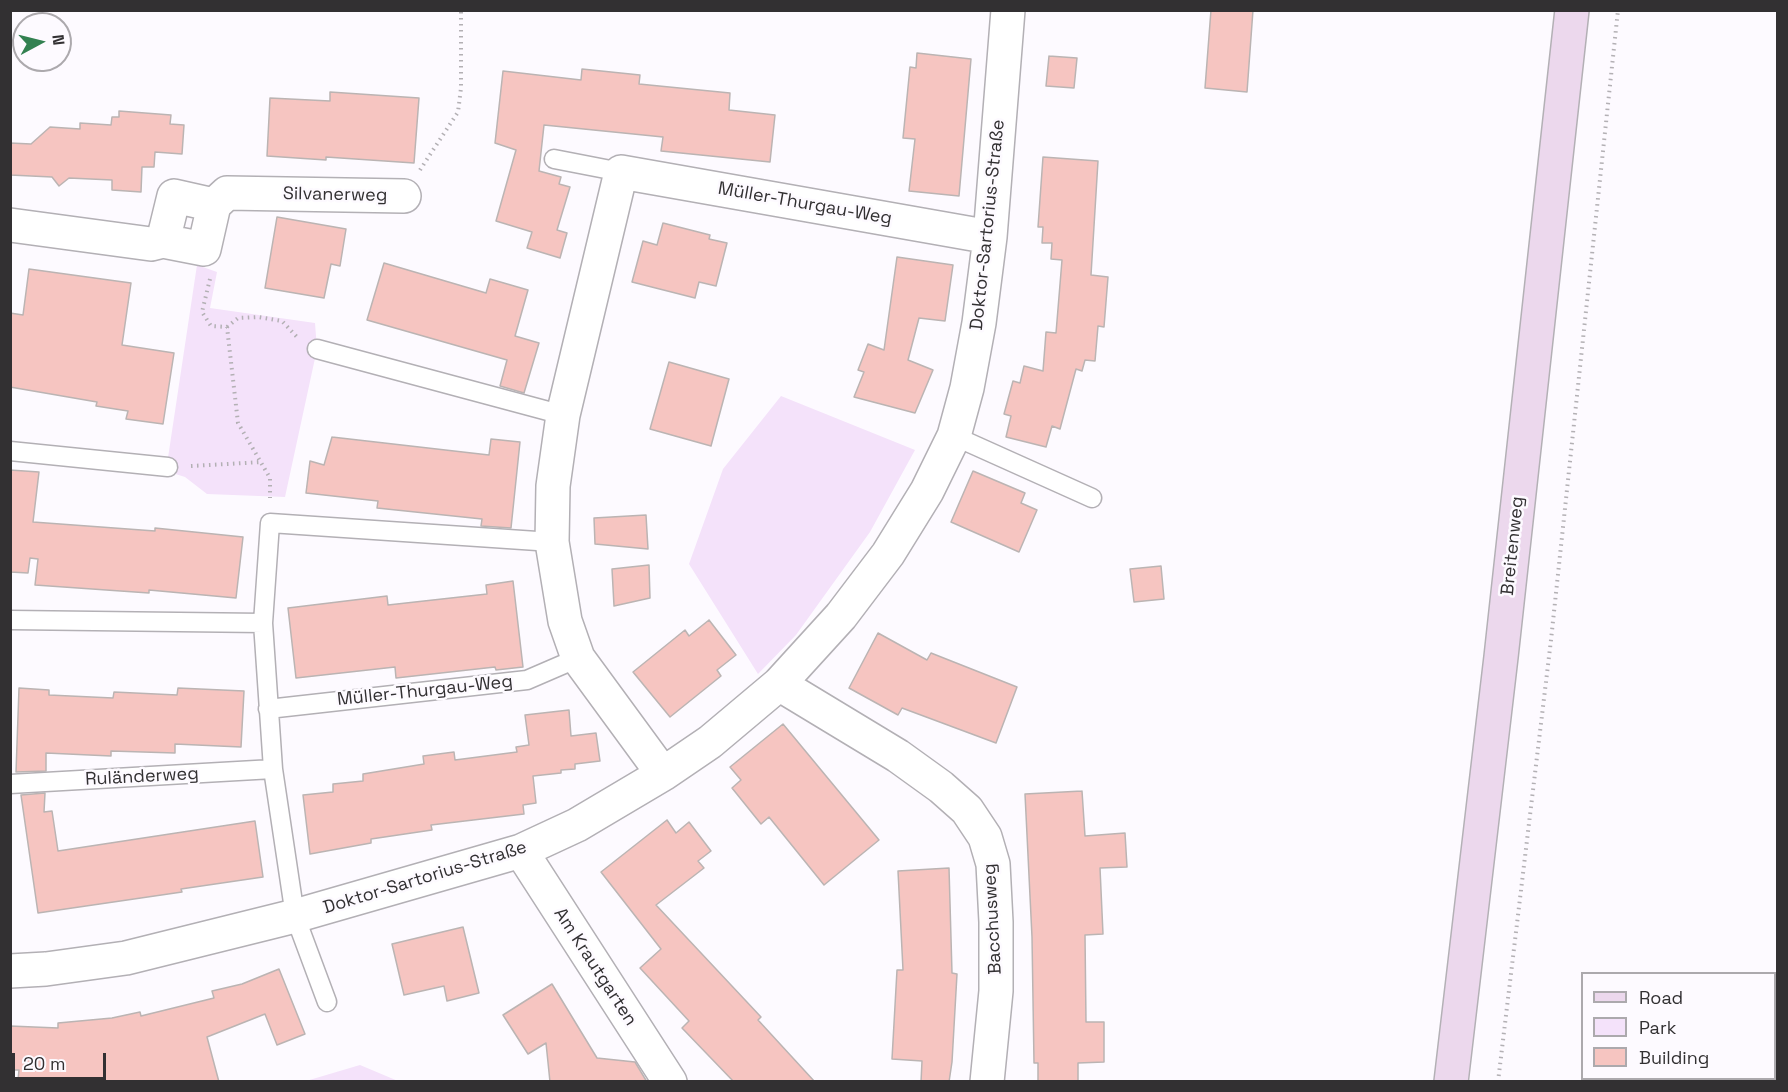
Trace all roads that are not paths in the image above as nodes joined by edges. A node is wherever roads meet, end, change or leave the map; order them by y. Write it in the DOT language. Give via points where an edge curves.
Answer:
graph roads {
  1 [pos="1008,10"];
  2 [pos="1572,10"];
  3 [pos="554,159"];
  4 [pos="621,172"];
  5 [pos="404,196"];
  6 [pos="214,205"];
  7 [pos="10,225"];
  8 [pos="990,237"];
  9 [pos="163,241"];
  10 [pos="317,349"];
  11 [pos="563,415"];
  12 [pos="954,436"];
  13 [pos="10,450"];
  14 [pos="168,467"];
  15 [pos="1092,498"];
  16 [pos="552,542"];
  17 [pos="10,620"];
  18 [pos="263,623"];
  19 [pos="578,658"];
  20 [pos="779,684"];
  21 [pos="268,709"];
  22 [pos="273,769"];
  23 [pos="663,774"];
  24 [pos="10,784"];
  25 [pos="521,851"];
  26 [pos="295,916"];
  27 [pos="10,970"];
  28 [pos="327,1002"];
  29 [pos="670,1082"];
  30 [pos="987,1082"];
  31 [pos="1451,1082"];
  1 -- 8 [label="street, Doktor-Sartorius-Straße"];
  2 -- 31 [label="main road, Breitenweg"];
  3 -- 4 [label="lane, Müller-Thurgau-Weg"];
  4 -- 8 [label="street, Müller-Thurgau-Weg"];
  4 -- 11 [label="street"];
  5 -- 6 [label="street, Silvanerweg" via="227,193"];
  6 -- 9 [label="street" via="204,249"];
  6 -- 9 [label="street" via="174,196"];
  7 -- 9 [label="street" via="151,244"];
  8 -- 12 [label="street, Doktor-Sartorius-Straße" via="979,323"];
  10 -- 11 [label="lane"];
  11 -- 16 [label="street"];
  12 -- 15 [label="lane"];
  12 -- 20 [label="street, Doktor-Sartorius-Straße" via="927,491 888,554 841,616"];
  13 -- 14 [label="lane"];
  16 -- 18 [label="lane" via="270,523"];
  16 -- 19 [label="street" via="565,621"];
  17 -- 18 [label="lane"];
  18 -- 21 [label="lane"];
  19 -- 21 [label="lane, Müller-Thurgau-Weg" via="527,680"];
  19 -- 23 [label="street"];
  20 -- 23 [label="street, Doktor-Sartorius-Straße"];
  20 -- 30 [label="street, Bacchusweg" via="942,787 967,810 985,837 993,864 996,922 996,991"];
  21 -- 22 [label="lane"];
  22 -- 24 [label="lane, Ruländerweg"];
  22 -- 26 [label="lane"];
  23 -- 25 [label="street, Doktor-Sartorius-Straße" via="577,825"];
  25 -- 26 [label="street, Doktor-Sartorius-Straße"];
  25 -- 29 [label="street, Am Krautgarten"];
  26 -- 27 [label="street, Doktor-Sartorius-Straße" via="126,958"];
  26 -- 28 [label="lane"];
}
